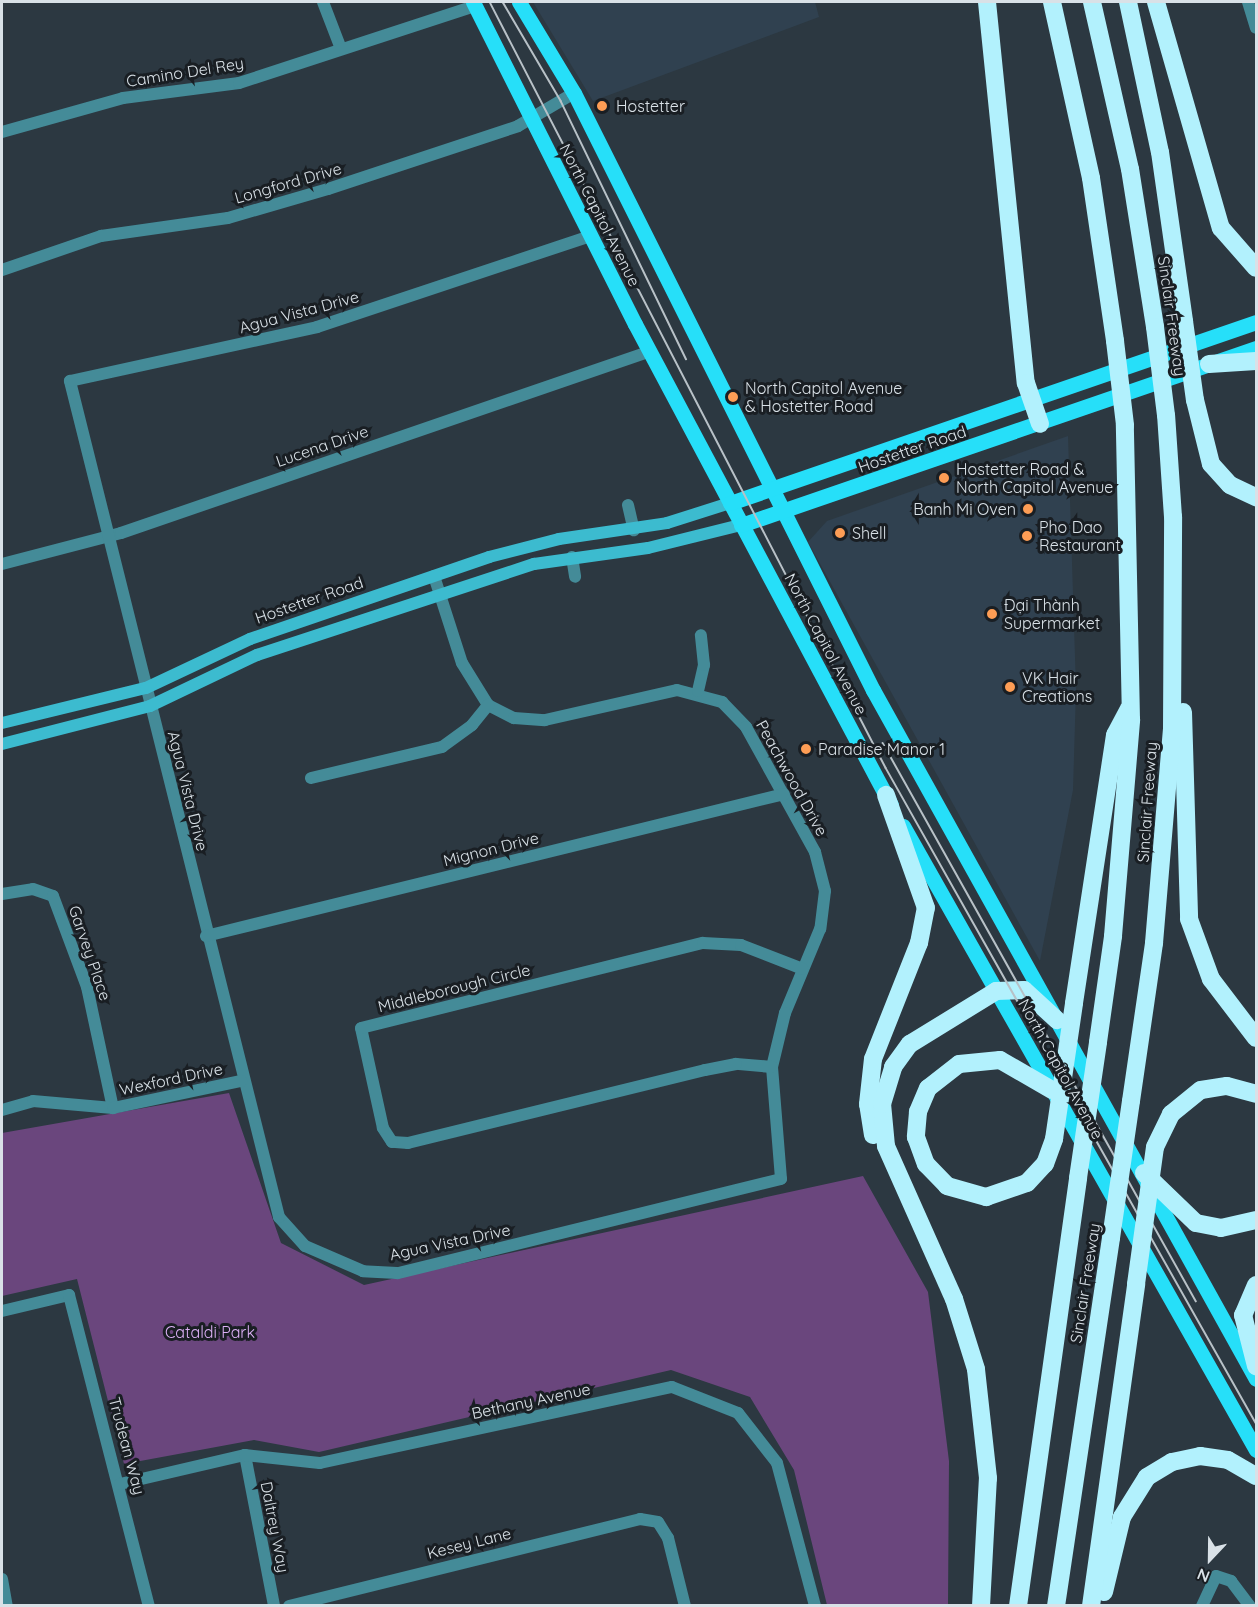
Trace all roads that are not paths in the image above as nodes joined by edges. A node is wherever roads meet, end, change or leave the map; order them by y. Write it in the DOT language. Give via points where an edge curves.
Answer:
graph roads {
  1 [pos="323,2"];
  2 [pos="519,2"];
  3 [pos="987,2"];
  4 [pos="1052,2"];
  5 [pos="1092,2"];
  6 [pos="1128,2"];
  7 [pos="1156,2"];
  8 [pos="1248,2"];
  9 [pos="474,4"];
  10 [pos="1257,28"];
  11 [pos="342,49"];
  12 [pos="574,93"];
  13 [pos="532,118"];
  14 [pos="2,132"];
  15 [pos="591,236"];
  16 [pos="1257,268"];
  17 [pos="2,270"];
  18 [pos="1257,322"];
  19 [pos="1257,348"];
  20 [pos="651,351"];
  21 [pos="1257,362"];
  22 [pos="1209,364"];
  23 [pos="1030,400"];
  24 [pos="1040,424"];
  25 [pos="771,490"];
  26 [pos="1257,497"];
  27 [pos="730,503"];
  28 [pos="628,506"];
  29 [pos="782,512"];
  30 [pos="741,525"];
  31 [pos="634,530"];
  32 [pos="108,538"];
  33 [pos="572,557"];
  34 [pos="2,564"];
  35 [pos="434,576"];
  36 [pos="575,577"];
  37 [pos="440,594"];
  38 [pos="1175,622"];
  39 [pos="702,635"];
  40 [pos="146,688"];
  41 [pos="698,691"];
  42 [pos="488,705"];
  43 [pos="1131,705"];
  44 [pos="150,706"];
  45 [pos="2,723"];
  46 [pos="2,744"];
  47 [pos="311,778"];
  48 [pos="784,794"];
  49 [pos="886,795"];
  50 [pos="2,894"];
  51 [pos="206,936"];
  52 [pos="803,969"];
  53 [pos="996,991"];
  54 [pos="1057,1020"];
  55 [pos="1257,1038"];
  56 [pos="772,1067"];
  57 [pos="241,1081"];
  58 [pos="1052,1090"];
  59 [pos="1257,1094"];
  60 [pos="113,1108"];
  61 [pos="2,1110"];
  62 [pos="1144,1173"];
  63 [pos="781,1179"];
  64 [pos="902,1190"];
  65 [pos="1257,1221"];
  66 [pos="1257,1285"];
  67 [pos="2,1311"];
  68 [pos="1257,1366"];
  69 [pos="1257,1379"];
  70 [pos="1257,1450"];
  71 [pos="245,1455"];
  72 [pos="1257,1476"];
  73 [pos="120,1484"];
  74 [pos="2,1579"];
  75 [pos="8,1605"];
  76 [pos="149,1605"];
  77 [pos="274,1605"];
  78 [pos="289,1605"];
  79 [pos="685,1605"];
  80 [pos="815,1605"];
  81 [pos="981,1605"];
  82 [pos="1018,1605"];
  83 [pos="1056,1605"];
  84 [pos="1091,1605"];
  85 [pos="1101,1605"];
  86 [pos="1202,1605"];
  87 [pos="1250,1605"];
  1 -- 11 [label="street"];
  2 -- 12 [label="main road, North Capitol Avenue"];
  3 -- 23 [label="highway"];
  4 -- 43 [label="highway, Sinclair Freeway, bridge" via="1089,166 1125,425"];
  5 -- 38 [label="highway, Sinclair Freeway, bridge" via="1130,169 1155,327 1166,415"];
  6 -- 26 [label="highway, bridge" via="1160,152 1195,400 1211,465 1230,486"];
  7 -- 16 [label="highway" via="1221,228"];
  8 -- 10 [label="street"];
  9 -- 11 [label="street, Camino Del Rey"];
  9 -- 13 [label="main road, North Capitol Avenue"];
  11 -- 14 [label="street, Camino Del Rey" via="239,83 123,98"];
  12 -- 13 [label="street, Longford Drive"];
  12 -- 25 [label="main road, North Capitol Avenue"];
  13 -- 15 [label="main road, North Capitol Avenue"];
  13 -- 17 [label="street, Longford Drive" via="262,208 101,236"];
  15 -- 20 [label="main road, North Capitol Avenue"];
  15 -- 32 [label="street, Agua Vista Drive" via="317,327 70,381"];
  18 -- 23 [label="main road, Hostetter Road"];
  19 -- 22 [label="main road, Hostetter Road"];
  20 -- 27 [label="main road, North Capitol Avenue"];
  20 -- 32 [label="street, Lucena Drive"];
  21 -- 22 [label="highway"];
  22 -- 24 [label="main road, Hostetter Road"];
  23 -- 24 [label="highway"];
  23 -- 25 [label="main road, Hostetter Road"];
  24 -- 29 [label="main road, Hostetter Road"];
  25 -- 27 [label="main road, Hostetter Road"];
  25 -- 29 [label="main road, North Capitol Avenue"];
  27 -- 30 [label="main road, North Capitol Avenue"];
  27 -- 31 [label="main road, Hostetter Road"];
  28 -- 31 [label="street"];
  29 -- 30 [label="main road, Hostetter Road"];
  29 -- 54 [label="main road, North Capitol Avenue" via="873,690"];
  30 -- 33 [label="main road, Hostetter Road" via="648,548"];
  30 -- 49 [label="main road, North Capitol Avenue"];
  31 -- 35 [label="main road, Hostetter Road" via="540,543"];
  32 -- 34 [label="street, Lucena Drive"];
  32 -- 40 [label="street, Agua Vista Drive"];
  33 -- 36 [label="street"];
  33 -- 37 [label="main road, Hostetter Road"];
  35 -- 37 [label="street"];
  35 -- 40 [label="main road, Hostetter Road" via="250,639"];
  37 -- 42 [label="street" via="462,663"];
  37 -- 44 [label="main road, Hostetter Road" via="257,656"];
  38 -- 55 [label="highway" via="1185,744 1189,918 1211,979"];
  38 -- 83 [label="highway, Sinclair Freeway, bridge" via="1165,834 1112,1238"];
  39 -- 41 [label="street" via="704,664"];
  40 -- 44 [label="street, Agua Vista Drive"];
  40 -- 45 [label="main road, Hostetter Road"];
  41 -- 42 [label="street, Peachwood Drive" via="677,690 545,720 514,718"];
  41 -- 48 [label="street, Peachwood Drive" via="722,702 746,727"];
  42 -- 47 [label="street" via="472,725 442,747"];
  43 -- 58 [label="highway, bridge" via="1115,735 1054,1139 1045,1164 1027,1183 986,1197 947,1186 926,1164 916,1137 918,1112 928,1088 959,1064 1000,1060"];
  43 -- 82 [label="highway, Sinclair Freeway, bridge" via="1124,826 1098,1042"];
  44 -- 46 [label="main road, Hostetter Road"];
  44 -- 51 [label="street, Agua Vista Drive"];
  48 -- 51 [label="street, Mignon Drive"];
  48 -- 52 [label="street, Peachwood Drive" via="815,852 825,891 820,929"];
  49 -- 53 [label="main road, North Capitol Avenue"];
  49 -- 64 [label="highway" via="926,908 919,943 869,1075 868,1104 877,1148"];
  50 -- 60 [label="street, Garvey Place" via="33,889 53,896 87,987"];
  51 -- 57 [label="street, Agua Vista Drive"];
  52 -- 56 [label="street, Peachwood Drive"];
  52 -- 56 [label="street, Middleborough Circle" via="741,945 703,943 361,1028 383,1128 392,1142 408,1143 705,1070 736,1064"];
  53 -- 54 [label="highway" via="1024,990"];
  53 -- 58 [label="main road, North Capitol Avenue"];
  53 -- 64 [label="highway" via="920,1036 893,1066 881,1124"];
  54 -- 62 [label="main road, North Capitol Avenue"];
  56 -- 63 [label="street, Peachwood Drive"];
  57 -- 60 [label="street, Wexford Drive"];
  57 -- 63 [label="street, Agua Vista Drive" via="279,1217 305,1246 363,1271 397,1273"];
  58 -- 70 [label="main road, North Capitol Avenue"];
  59 -- 84 [label="highway, bridge" via="1227,1086 1190,1096 1171,1114 1155,1147"];
  60 -- 61 [label="street, Wexford Drive" via="33,1101"];
  62 -- 65 [label="highway" via="1196,1223 1221,1228"];
  62 -- 69 [label="main road, North Capitol Avenue"];
  64 -- 81 [label="highway" via="954,1299 981,1395 988,1478"];
  66 -- 68 [label="highway" via="1244,1315"];
  67 -- 73 [label="street, Trudean Way" via="69,1295"];
  71 -- 73 [label="street, Bethany Avenue"];
  71 -- 77 [label="street, Daltrey Way"];
  71 -- 80 [label="street, Bethany Avenue" via="320,1463 672,1388 738,1413 777,1463"];
  72 -- 85 [label="highway" via="1228,1460 1200,1456 1172,1462 1147,1478 1122,1517"];
  73 -- 76 [label="street, Trudean Way"];
  74 -- 75 [label="street"];
  78 -- 79 [label="street, Kesey Lane" via="640,1519 658,1522 668,1538"];
  86 -- 87 [label="street" via="1216,1576 1231,1581"];
}
